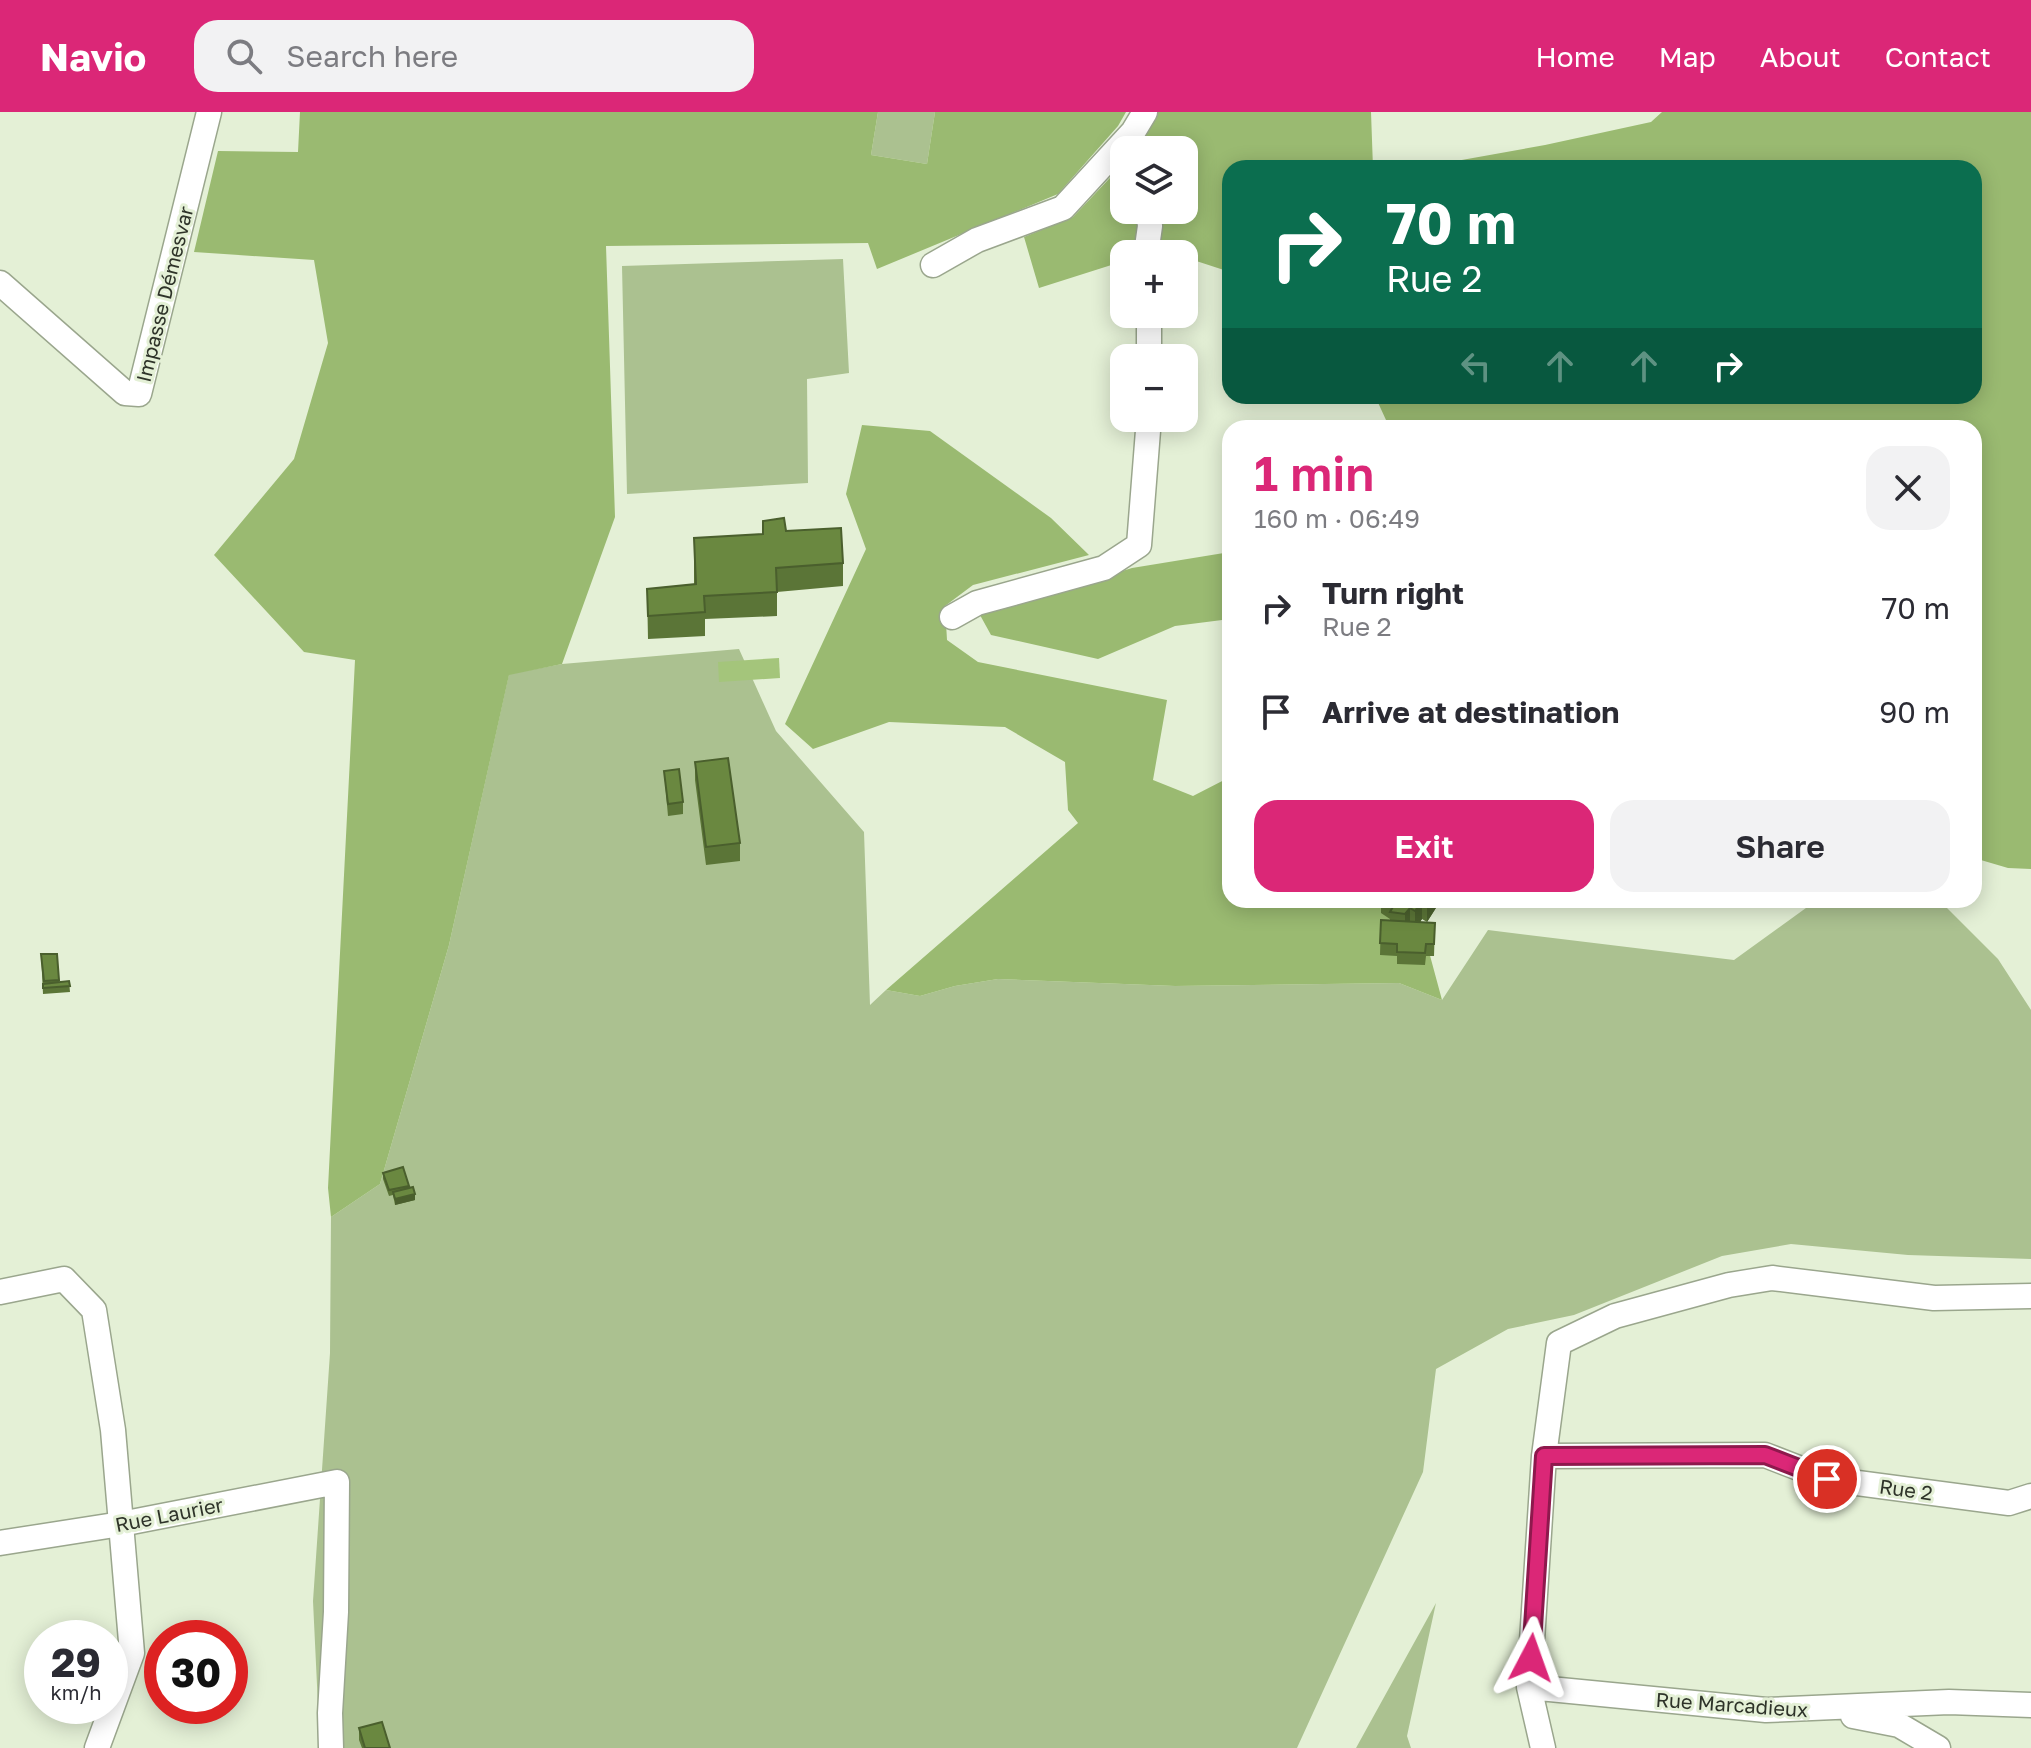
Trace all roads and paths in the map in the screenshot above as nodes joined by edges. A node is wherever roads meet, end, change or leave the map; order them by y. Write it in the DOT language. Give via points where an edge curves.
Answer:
graph roads {
  1 [pos="209,112"];
  2 [pos="1139,131"];
  3 [pos="933,265"];
  4 [pos="0,283"];
  5 [pos="1148,432"];
  6 [pos="952,617"];
  7 [pos="0,1292"];
  8 [pos="2031,1296"];
  9 [pos="1544,1456"];
  10 [pos="2031,1496"];
  11 [pos="121,1524"];
  12 [pos="0,1543"];
  13 [pos="1529,1687"];
  14 [pos="2031,1705"];
  15 [pos="1816,1709"];
  16 [pos="97,1748"];
  17 [pos="331,1748"];
  18 [pos="1543,1748"];
  19 [pos="1938,1748"];
  1 -- 4 [label="street, Impasse Démesvar" via="139,394 125,393"];
  2 -- 3 [label="street" via="1063,208 977,240"];
  5 -- 6 [label="street" via="1139,545 1104,568 977,603"];
  7 -- 11 [label="street" via="64,1279 94,1310"];
  8 -- 9 [label="street" via="1934,1298 1772,1278 1615,1316 1559,1343"];
  9 -- 10 [label="street, Rue 2" via="1765,1455 1827,1479 2009,1503"];
  9 -- 13 [label="street"];
  11 -- 12 [label="street, Rue Laurier"];
  11 -- 16 [label="street" via="132,1653"];
  11 -- 17 [label="street, Rue Laurier" via="337,1482"];
  13 -- 15 [label="street, Rue Marcadieux" via="1766,1710"];
  13 -- 18 [label="street"];
  14 -- 15 [label="street, Rue Marcadieux" via="1949,1702"];
  15 -- 19 [label="street" via="1899,1725"];
}
